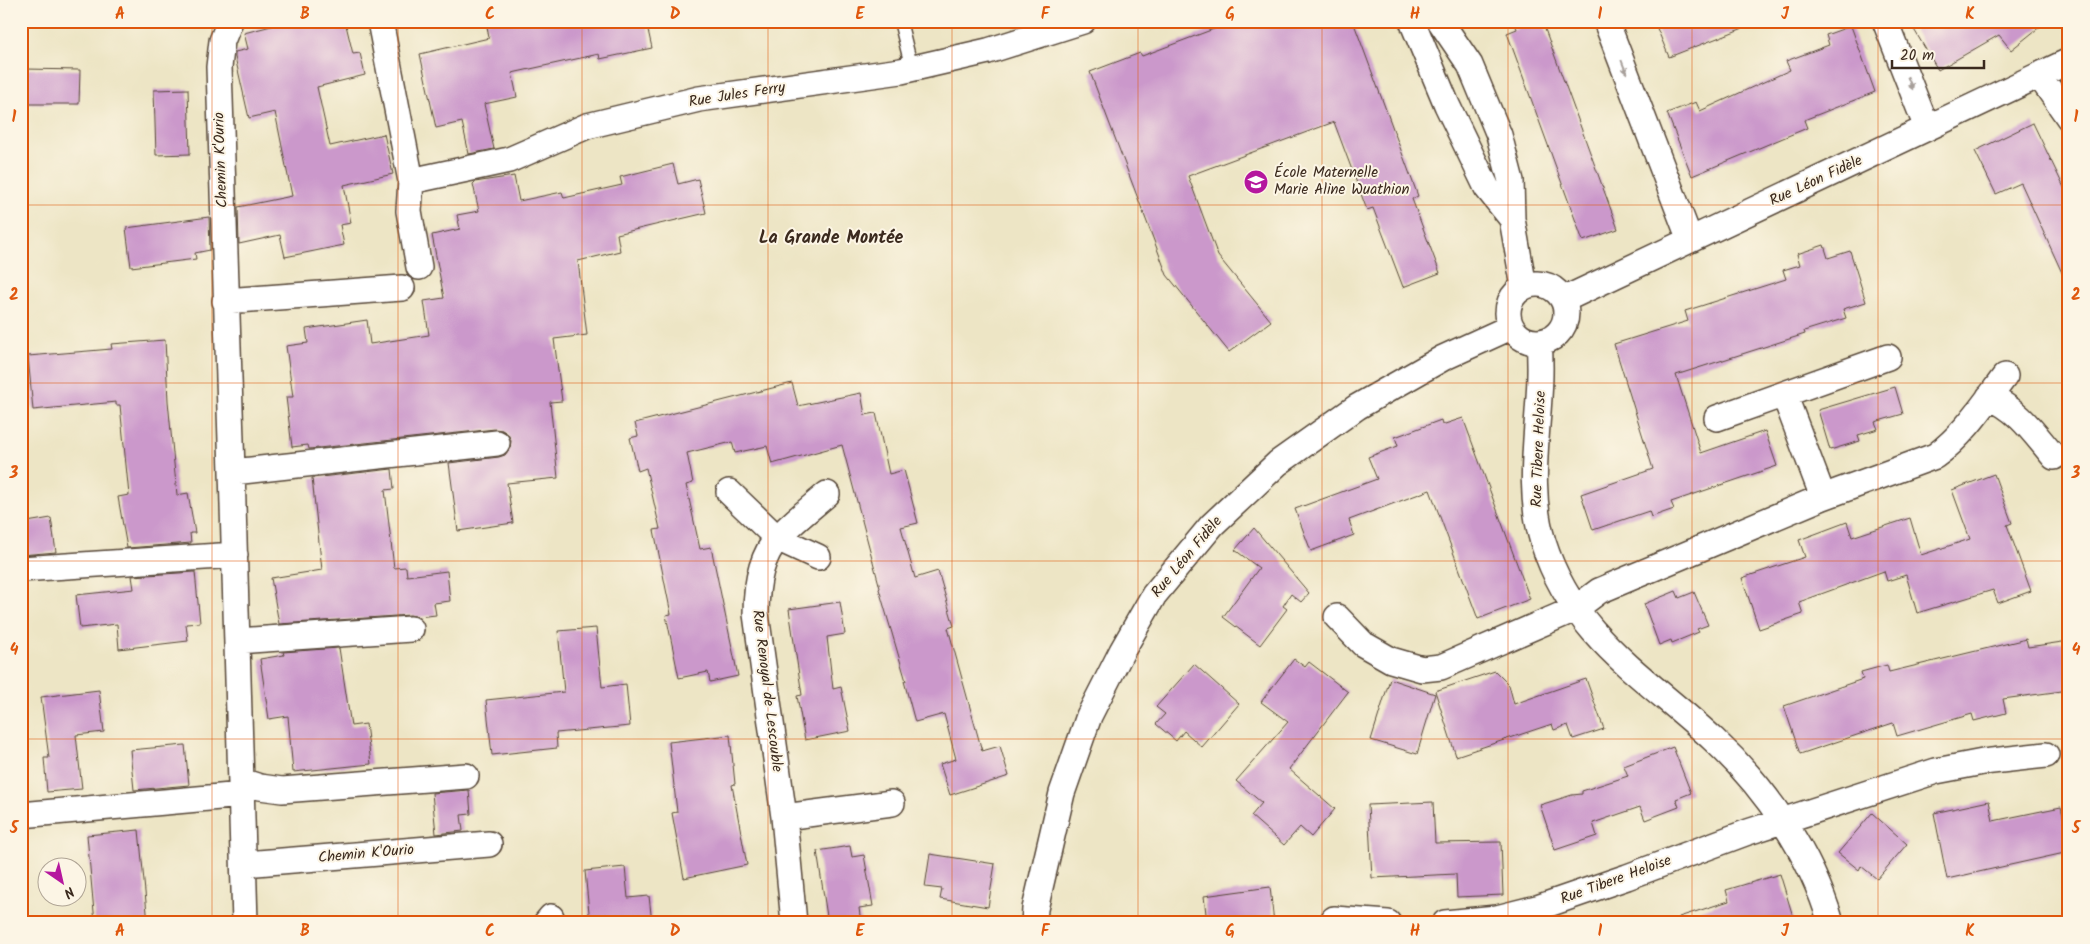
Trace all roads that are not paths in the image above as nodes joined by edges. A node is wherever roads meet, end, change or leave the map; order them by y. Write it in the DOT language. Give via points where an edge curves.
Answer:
graph roads {
  1 [pos="230,21"];
  2 [pos="380,21"];
  3 [pos="900,21"];
  4 [pos="1412,21"];
  5 [pos="1440,21"];
  6 [pos="1606,21"];
  7 [pos="1885,21"];
  8 [pos="1072,23"];
  9 [pos="2069,61"];
  10 [pos="912,69"];
  11 [pos="2039,75"];
  12 [pos="2069,118"];
  13 [pos="1928,128"];
  14 [pos="411,181"];
  15 [pos="1512,219"];
  16 [pos="1690,240"];
  17 [pos="419,267"];
  18 [pos="1524,287"];
  19 [pos="402,288"];
  20 [pos="1563,300"];
  21 [pos="225,301"];
  22 [pos="1511,327"];
  23 [pos="1539,342"];
  24 [pos="1888,357"];
  25 [pos="2005,376"];
  26 [pos="1784,394"];
  27 [pos="1989,397"];
  28 [pos="1717,418"];
  29 [pos="497,443"];
  30 [pos="2054,457"];
  31 [pos="233,472"];
  32 [pos="729,492"];
  33 [pos="827,494"];
  34 [pos="1822,497"];
  35 [pos="776,538"];
  36 [pos="235,555"];
  37 [pos="818,557"];
  38 [pos="21,569"];
  39 [pos="1574,608"];
  40 [pos="1337,618"];
  41 [pos="410,629"];
  42 [pos="238,641"];
  43 [pos="2046,755"];
  44 [pos="466,776"];
  45 [pos="242,788"];
  46 [pos="892,803"];
  47 [pos="21,815"];
  48 [pos="784,817"];
  49 [pos="1783,822"];
  50 [pos="489,844"];
  51 [pos="244,864"];
  52 [pos="1334,919"];
  53 [pos="245,923"];
  54 [pos="794,923"];
  55 [pos="1034,923"];
  56 [pos="1388,923"];
  57 [pos="1445,923"];
  58 [pos="1830,923"];
  1 -- 21 [label="street, Chemin K'Ourio" via="222,41 218,67"];
  2 -- 14 [label="street"];
  3 -- 10 [label="lane"];
  4 -- 15 [label="street" via="1487,188"];
  5 -- 15 [label="street" via="1470,65 1499,135 1511,181"];
  6 -- 16 [label="street, one-way"];
  7 -- 13 [label="street, one-way"];
  8 -- 10 [label="street, Rue Jules Ferry" via="988,51"];
  9 -- 11 [label="street, Rue Léon Fidèle"];
  10 -- 14 [label="street, Rue Jules Ferry" via="699,99 587,126 509,160"];
  11 -- 12 [label="street"];
  11 -- 13 [label="street, Rue Léon Fidèle"];
  13 -- 16 [label="street, Rue Léon Fidèle"];
  14 -- 17 [label="street" via="409,211"];
  15 -- 18 [label="street"];
  16 -- 20 [label="street, Rue Léon Fidèle"];
  18 -- 20 [label="street" via="1547,285"];
  18 -- 22 [label="street" via="1514,294 1509,304"];
  19 -- 21 [label="street"];
  20 -- 23 [label="street" via="1565,322 1550,339"];
  21 -- 31 [label="street, Chemin K'Ourio"];
  22 -- 23 [label="street" via="1528,341"];
  22 -- 55 [label="street, Rue Léon Fidèle" via="1444,358 1356,407 1278,462 1212,525 1154,595 1089,716 1062,793 1034,909"];
  23 -- 39 [label="street, Rue Tibere Heloise" via="1537,517 1544,543"];
  24 -- 26 [label="street"];
  25 -- 27 [label="street"];
  26 -- 28 [label="street"];
  26 -- 34 [label="street"];
  27 -- 30 [label="street" via="2005,404 2021,417"];
  27 -- 34 [label="street" via="1949,446 1935,456"];
  29 -- 31 [label="street"];
  31 -- 36 [label="street, Chemin K'Ourio"];
  32 -- 35 [label="street"];
  33 -- 35 [label="street, Rue Renoyal de Lescouble"];
  34 -- 39 [label="street" via="1599,591"];
  35 -- 37 [label="street"];
  35 -- 48 [label="street, Rue Renoyal de Lescouble" via="762,567 756,590 756,614"];
  36 -- 38 [label="street"];
  36 -- 42 [label="street, Chemin K'Ourio"];
  39 -- 40 [label="street" via="1442,667 1422,669 1391,660 1363,644"];
  39 -- 49 [label="street, Rue Tibere Heloise" via="1617,657 1714,740 1750,778"];
  41 -- 42 [label="street"];
  42 -- 45 [label="street, Chemin K'Ourio"];
  43 -- 49 [label="street, Rue Tibere Heloise" via="1936,771"];
  44 -- 45 [label="street" via="282,790"];
  45 -- 47 [label="street"];
  45 -- 51 [label="street, Chemin K'Ourio"];
  46 -- 48 [label="street"];
  48 -- 54 [label="street, Rue Renoyal de Lescouble"];
  49 -- 57 [label="street, Rue Tibere Heloise" via="1537,908 1497,918"];
  49 -- 58 [label="street, Rue Tibere Heloise" via="1806,860"];
  50 -- 51 [label="street, Chemin K'Ourio"];
  51 -- 53 [label="street, Chemin K'Ourio"];
  52 -- 56 [label="street"];
}
